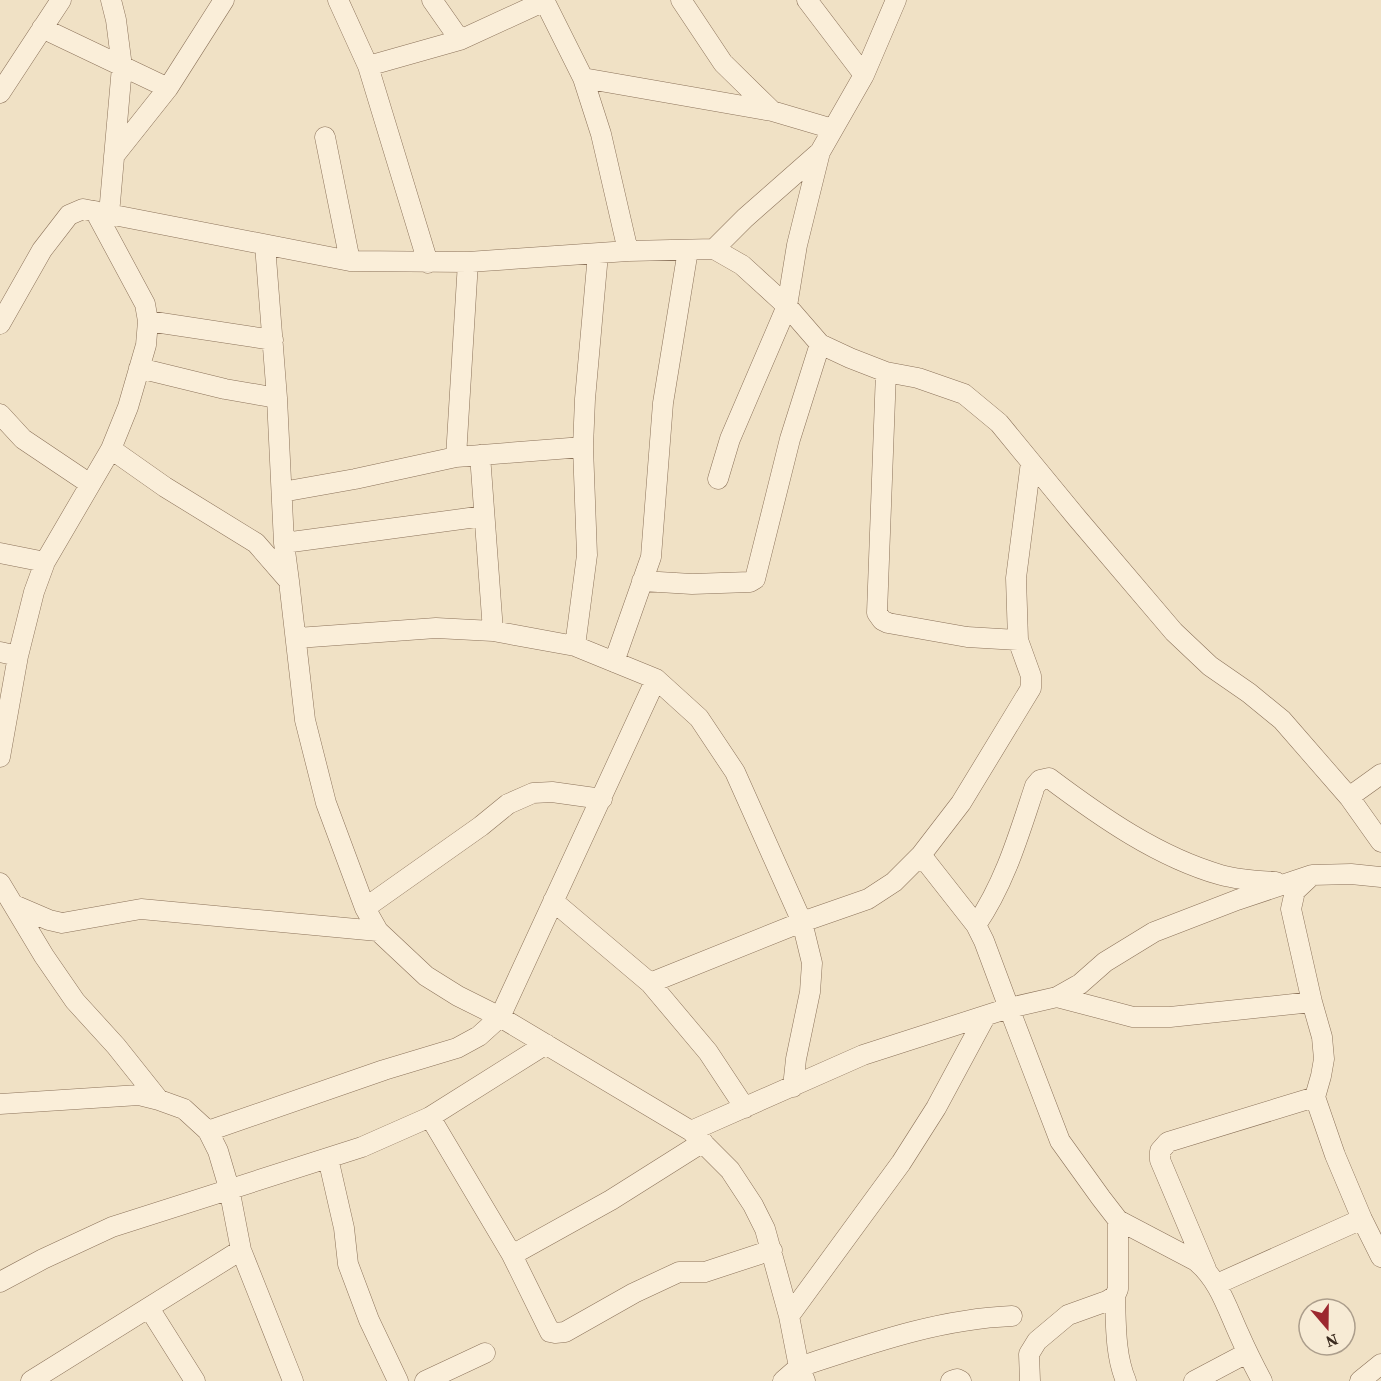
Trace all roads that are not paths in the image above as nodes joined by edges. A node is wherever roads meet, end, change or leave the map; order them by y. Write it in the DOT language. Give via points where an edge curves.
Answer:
graph roads {
  1 [pos="111,0"];
  2 [pos="224,0"];
  3 [pos="338,0"];
  4 [pos="432,0"];
  5 [pos="681,0"];
  6 [pos="807,0"];
  7 [pos="896,0"];
  8 [pos="544,1"];
  9 [pos="55,2"];
  10 [pos="42,28"];
  11 [pos="460,40"];
  12 [pos="368,66"];
  13 [pos="122,68"];
  14 [pos="864,75"];
  15 [pos="583,78"];
  16 [pos="168,88"];
  17 [pos="0,93"];
  18 [pos="772,111"];
  19 [pos="833,129"];
  20 [pos="325,137"];
  21 [pos="820,152"];
  22 [pos="114,156"];
  23 [pos="102,212"];
  24 [pos="265,244"];
  25 [pos="714,249"];
  26 [pos="688,250"];
  27 [pos="628,251"];
  28 [pos="598,254"];
  29 [pos="350,261"];
  30 [pos="468,262"];
  31 [pos="428,263"];
  32 [pos="787,306"];
  33 [pos="148,321"];
  34 [pos="0,324"];
  35 [pos="273,340"];
  36 [pos="820,344"];
  37 [pos="140,368"];
  38 [pos="886,372"];
  39 [pos="277,398"];
  40 [pos="0,414"];
  41 [pos="584,447"];
  42 [pos="111,448"];
  43 [pos="480,455"];
  44 [pos="456,457"];
  45 [pos="1031,462"];
  46 [pos="718,479"];
  47 [pos="90,484"];
  48 [pos="282,492"];
  49 [pos="484,516"];
  50 [pos="285,543"];
  51 [pos="0,553"];
  52 [pos="45,562"];
  53 [pos="289,581"];
  54 [pos="642,581"];
  55 [pos="493,631"];
  56 [pos="297,638"];
  57 [pos="1018,640"];
  58 [pos="575,646"];
  59 [pos="9,654"];
  60 [pos="614,662"];
  61 [pos="656,679"];
  62 [pos="0,757"];
  63 [pos="1381,774"];
  64 [pos="1349,797"];
  65 [pos="602,799"];
  66 [pos="1381,842"];
  67 [pos="921,855"];
  68 [pos="1312,875"];
  69 [pos="1381,877"];
  70 [pos="1286,883"];
  71 [pos="4,893"];
  72 [pos="553,901"];
  73 [pos="365,908"];
  74 [pos="802,922"];
  75 [pos="976,925"];
  76 [pos="378,931"];
  77 [pos="650,983"];
  78 [pos="1057,997"];
  79 [pos="1312,1002"];
  80 [pos="1009,1008"];
  81 [pos="500,1017"];
  82 [pos="985,1017"];
  83 [pos="546,1044"];
  84 [pos="793,1087"];
  85 [pos="1315,1097"];
  86 [pos="159,1100"];
  87 [pos="0,1104"];
  88 [pos="745,1108"];
  89 [pos="430,1117"];
  90 [pos="208,1131"];
  91 [pos="697,1136"];
  92 [pos="328,1158"];
  93 [pos="228,1188"];
  94 [pos="1362,1219"];
  95 [pos="1118,1220"];
  96 [pos="241,1250"];
  97 [pos="772,1250"];
  98 [pos="512,1255"];
  99 [pos="1381,1257"];
  100 [pos="1211,1277"];
  101 [pos="0,1282"];
  102 [pos="1114,1296"];
  103 [pos="149,1308"];
  104 [pos="789,1316"];
  105 [pos="1012,1316"];
  106 [pos="485,1353"];
  107 [pos="1247,1353"];
  108 [pos="1381,1364"];
  109 [pos="802,1374"];
  110 [pos="31,1381"];
  111 [pos="195,1381"];
  112 [pos="293,1381"];
  113 [pos="398,1381"];
  114 [pos="425,1381"];
  115 [pos="783,1381"];
  116 [pos="951,1381"];
  117 [pos="961,1381"];
  118 [pos="1030,1381"];
  119 [pos="1126,1381"];
  120 [pos="1194,1381"];
  121 [pos="1262,1381"];
  122 [pos="1360,1381"];
  1 -- 13 [label="street"];
  2 -- 16 [label="street"];
  3 -- 12 [label="street"];
  4 -- 11 [label="street"];
  5 -- 18 [label="street" via="723,63"];
  6 -- 14 [label="street"];
  7 -- 14 [label="street"];
  8 -- 11 [label="street"];
  8 -- 15 [label="street"];
  9 -- 10 [label="street"];
  10 -- 13 [label="street"];
  10 -- 17 [label="street"];
  11 -- 12 [label="street"];
  12 -- 31 [label="street"];
  13 -- 16 [label="street"];
  13 -- 22 [label="street"];
  14 -- 19 [label="street"];
  15 -- 18 [label="street"];
  15 -- 27 [label="street" via="601,135"];
  16 -- 22 [label="street"];
  18 -- 19 [label="street"];
  19 -- 21 [label="street"];
  20 -- 29 [label="street"];
  21 -- 25 [label="street"];
  21 -- 32 [label="street" via="796,245"];
  22 -- 23 [label="street"];
  23 -- 24 [label="street"];
  23 -- 33 [label="street" via="145,304"];
  23 -- 34 [label="street" via="83,209 69,215 42,250"];
  24 -- 29 [label="street"];
  24 -- 35 [label="street"];
  25 -- 26 [label="street"];
  25 -- 32 [label="street" via="742,265"];
  26 -- 27 [label="street"];
  26 -- 54 [label="street" via="663,403 651,557"];
  27 -- 28 [label="street"];
  28 -- 30 [label="street"];
  28 -- 41 [label="street"];
  29 -- 31 [label="street"];
  30 -- 31 [label="street"];
  30 -- 44 [label="street"];
  32 -- 36 [label="street"];
  32 -- 46 [label="street" via="730,439"];
  33 -- 35 [label="street"];
  33 -- 37 [label="street"];
  35 -- 39 [label="street"];
  36 -- 38 [label="street"];
  36 -- 54 [label="street" via="790,439 755,579 692,584"];
  37 -- 39 [label="street"];
  37 -- 42 [label="street"];
  38 -- 45 [label="street" via="964,394 999,423"];
  38 -- 57 [label="street" via="877,613 888,623 967,637"];
  39 -- 48 [label="street"];
  40 -- 47 [label="street" via="22,439"];
  41 -- 43 [label="street"];
  41 -- 58 [label="street" via="587,555"];
  42 -- 47 [label="street"];
  42 -- 53 [label="street" via="165,488 256,543"];
  43 -- 44 [label="street"];
  43 -- 49 [label="street"];
  44 -- 48 [label="street"];
  45 -- 57 [label="street" via="1016,578"];
  45 -- 64 [label="street" via="1174,632 1210,666 1282,720"];
  47 -- 52 [label="street"];
  48 -- 50 [label="street"];
  49 -- 50 [label="street"];
  49 -- 55 [label="street"];
  50 -- 53 [label="street"];
  51 -- 52 [label="street"];
  52 -- 59 [label="street"];
  53 -- 56 [label="street"];
  54 -- 60 [label="street"];
  55 -- 56 [label="street" via="436,628"];
  55 -- 58 [label="street"];
  56 -- 73 [label="street" via="305,720 326,803"];
  57 -- 67 [label="street" via="1031,676 1031,688 961,803"];
  58 -- 60 [label="street"];
  59 -- 62 [label="street"];
  60 -- 61 [label="street"];
  61 -- 65 [label="street"];
  61 -- 74 [label="street" via="699,718 735,772"];
  63 -- 64 [label="street"];
  64 -- 66 [label="street"];
  65 -- 72 [label="street"];
  65 -- 73 [label="street" via="533,793 508,804"];
  67 -- 74 [label="street" via="894,882 868,899"];
  67 -- 75 [label="street"];
  68 -- 69 [label="street"];
  68 -- 70 [label="street"];
  68 -- 79 [label="street" via="1295,891 1292,909"];
  70 -- 75 [label="street" via="1250,881 1188,863 1090,809 1049,778 1035,786 1008,867"];
  70 -- 78 [label="street" via="1154,932"];
  71 -- 76 [label="street" via="49,920 62,923 141,909"];
  71 -- 86 [label="street" via="75,1001"];
  72 -- 77 [label="street"];
  72 -- 81 [label="street"];
  73 -- 76 [label="street"];
  74 -- 77 [label="street"];
  74 -- 84 [label="street" via="812,963"];
  75 -- 80 [label="street"];
  76 -- 81 [label="street" via="426,976"];
  77 -- 88 [label="street" via="708,1052"];
  78 -- 79 [label="street" via="1132,1017 1170,1017"];
  78 -- 80 [label="street"];
  79 -- 85 [label="street" via="1324,1059"];
  80 -- 82 [label="street"];
  80 -- 95 [label="street" via="1060,1141"];
  81 -- 83 [label="street"];
  81 -- 90 [label="street" via="479,1036 457,1048"];
  82 -- 84 [label="street" via="863,1055"];
  82 -- 104 [label="street" via="901,1163"];
  83 -- 89 [label="street"];
  83 -- 91 [label="street"];
  84 -- 88 [label="street"];
  85 -- 94 [label="street"];
  85 -- 100 [label="street" via="1168,1142 1160,1151 1160,1160"];
  86 -- 87 [label="street" via="138,1095"];
  86 -- 90 [label="street" via="184,1109"];
  88 -- 91 [label="street"];
  89 -- 92 [label="street"];
  89 -- 98 [label="street"];
  90 -- 93 [label="street"];
  91 -- 97 [label="street" via="730,1170 753,1205"];
  91 -- 98 [label="street" via="611,1200"];
  92 -- 93 [label="street"];
  92 -- 113 [label="street" via="348,1264"];
  93 -- 96 [label="street"];
  93 -- 101 [label="street" via="112,1227"];
  94 -- 99 [label="street"];
  94 -- 100 [label="street"];
  95 -- 100 [label="street" via="1196,1262"];
  95 -- 102 [label="street" via="1118,1289"];
  96 -- 103 [label="street"];
  96 -- 112 [label="street"];
  97 -- 98 [label="street" via="705,1272 680,1272 565,1332 555,1333 546,1327"];
  97 -- 104 [label="street"];
  100 -- 107 [label="street"];
  102 -- 118 [label="street" via="1068,1315 1037,1341 1029,1354"];
  102 -- 119 [label="street" via="1118,1350"];
  103 -- 110 [label="street"];
  103 -- 111 [label="street"];
  104 -- 109 [label="street"];
  105 -- 109 [label="street" via="982,1317 920,1329"];
  106 -- 114 [label="street"];
  107 -- 120 [label="street"];
  107 -- 121 [label="street"];
  108 -- 122 [label="street"];
  109 -- 115 [label="street"];
  116 -- 117 [label="street"];
}
